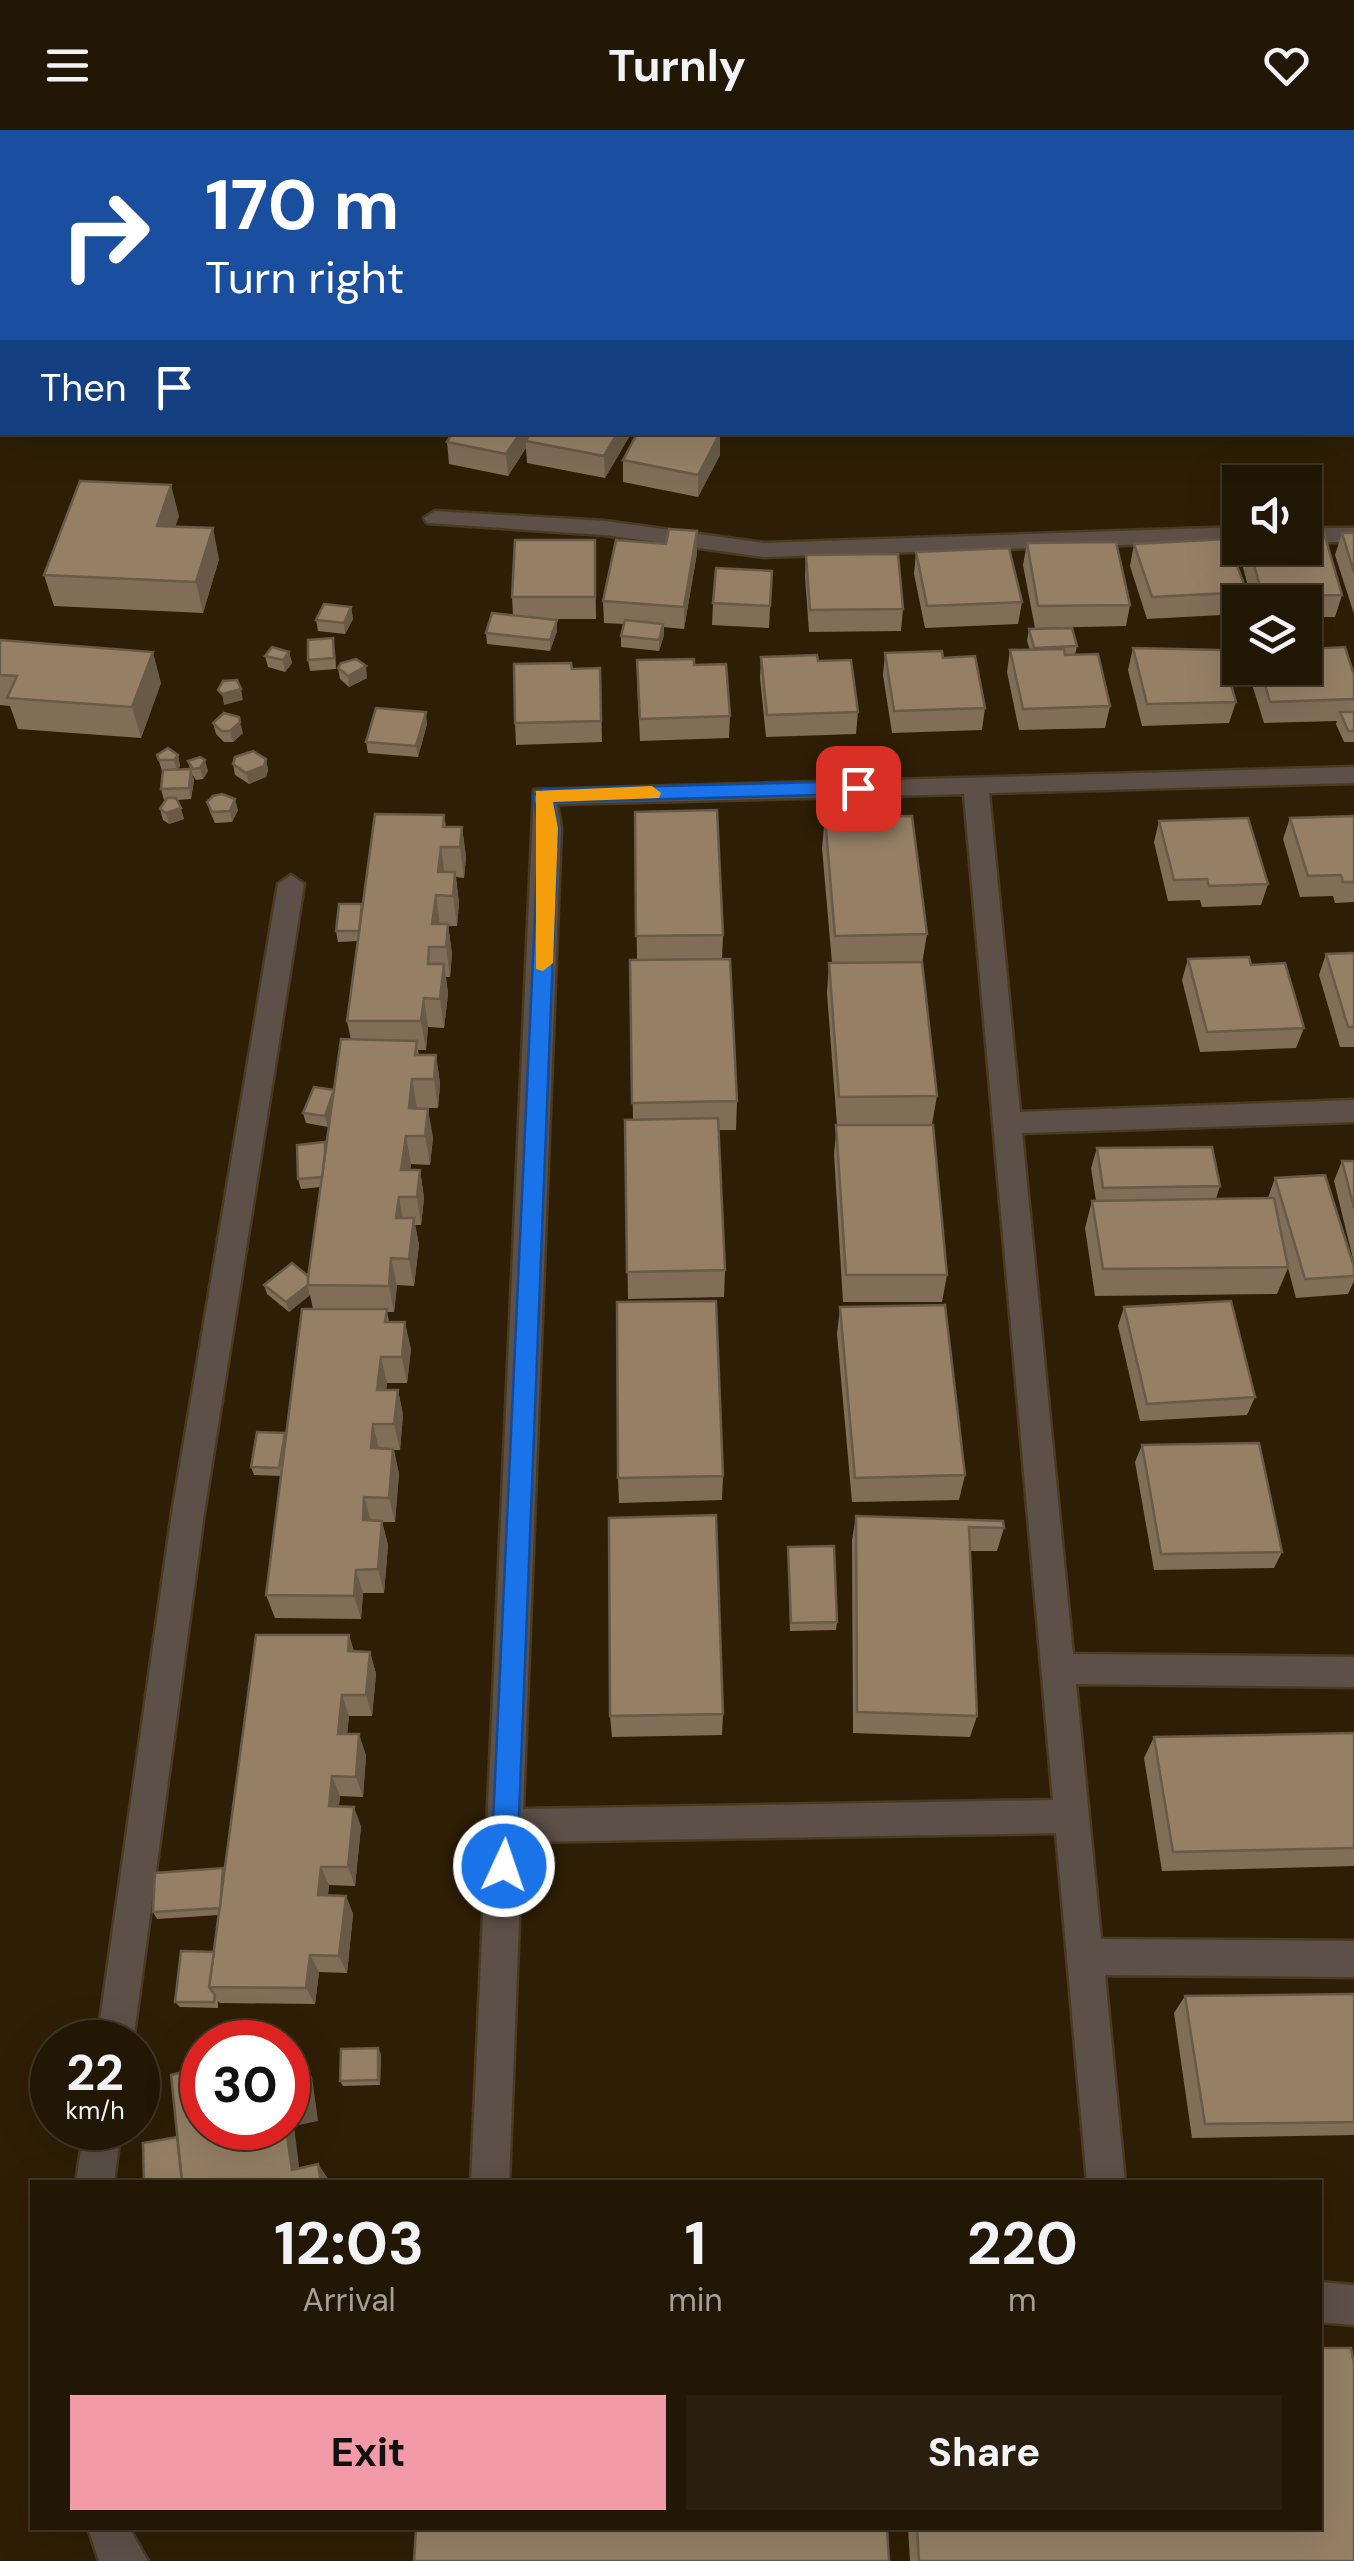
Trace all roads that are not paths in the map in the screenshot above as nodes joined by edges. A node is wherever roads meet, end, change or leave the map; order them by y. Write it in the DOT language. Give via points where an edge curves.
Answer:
graph roads {
  1 [pos="435,518"];
  2 [pos="1222,535"];
  3 [pos="1322,535"];
  4 [pos="1354,535"];
  5 [pos="1354,775"];
  6 [pos="976,784"];
  7 [pos="291,884"];
  8 [pos="1354,1112"];
  9 [pos="1007,1123"];
  10 [pos="1060,1669"];
  11 [pos="1354,1672"];
  12 [pos="1070,1816"];
  13 [pos="506,1826"];
  14 [pos="1084,1957"];
  15 [pos="1354,1959"];
  16 [pos="118,2020"];
  17 [pos="100,2150"];
  18 [pos="95,2180"];
  19 [pos="490,2180"];
  20 [pos="1106,2180"];
  21 [pos="1322,2302"];
  22 [pos="1354,2305"];
  23 [pos="109,2530"];
  24 [pos="127,2561"];
  1 -- 2 [label="street" via="605,528 764,550"];
  3 -- 4 [label="street"];
  5 -- 6 [label="street"];
  6 -- 9 [label="street"];
  6 -- 13 [label="street" via="543,796 548,828"];
  7 -- 16 [label="street" via="188,1513"];
  8 -- 9 [label="street"];
  9 -- 10 [label="street"];
  10 -- 11 [label="street"];
  10 -- 12 [label="street"];
  12 -- 13 [label="street"];
  12 -- 14 [label="street"];
  13 -- 19 [label="street"];
  14 -- 15 [label="street"];
  14 -- 20 [label="street"];
  17 -- 18 [label="street"];
  21 -- 22 [label="street"];
  23 -- 24 [label="street" via="112,2545"];
}
